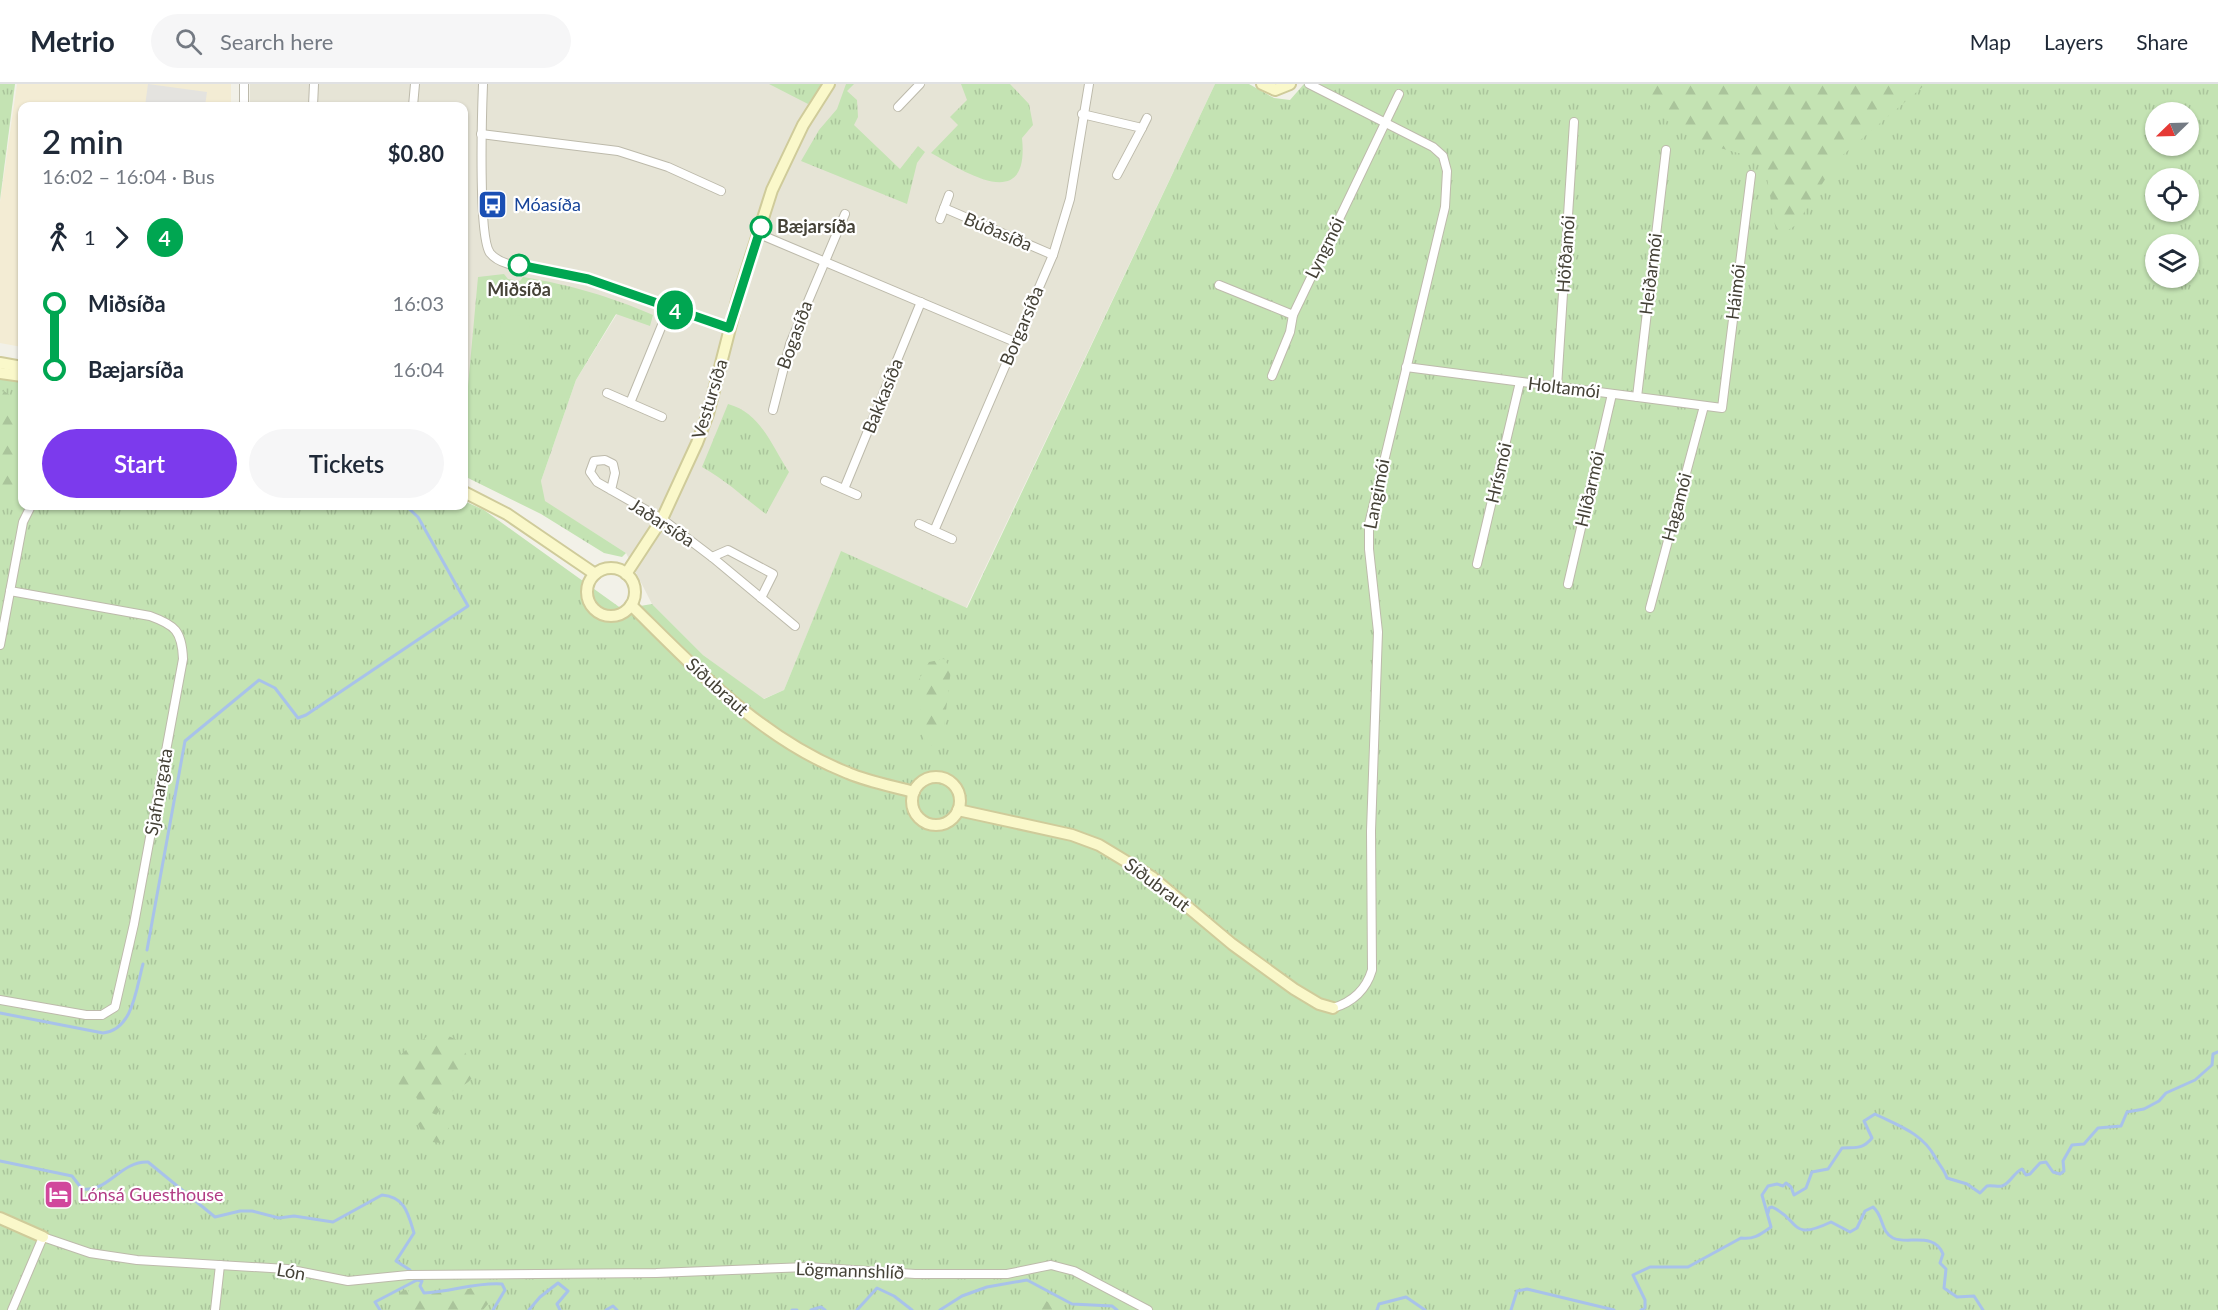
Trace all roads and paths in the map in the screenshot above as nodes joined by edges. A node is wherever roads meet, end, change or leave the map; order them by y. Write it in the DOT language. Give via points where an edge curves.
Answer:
graph roads {
  1 [pos="244,84"];
  2 [pos="314,84"];
  3 [pos="415,84"];
  4 [pos="483,84"];
  5 [pos="829,84"];
  6 [pos="920,84"];
  7 [pos="1089,84"];
  8 [pos="1262,84"];
  9 [pos="1290,84"];
  10 [pos="1310,84"];
  11 [pos="1399,94"];
  12 [pos="243,102"];
  13 [pos="314,102"];
  14 [pos="413,102"];
  15 [pos="898,106"];
  16 [pos="1082,114"];
  17 [pos="1147,118"];
  18 [pos="1574,122"];
  19 [pos="1385,123"];
  20 [pos="1142,128"];
  21 [pos="481,134"];
  22 [pos="1666,150"];
  23 [pos="1117,175"];
  24 [pos="1751,175"];
  25 [pos="721,191"];
  26 [pos="949,195"];
  27 [pos="944,208"];
  28 [pos="845,214"];
  29 [pos="940,219"];
  30 [pos="759,234"];
  31 [pos="1053,255"];
  32 [pos="825,261"];
  33 [pos="1220,285"];
  34 [pos="921,302"];
  35 [pos="669,308"];
  36 [pos="1293,315"];
  37 [pos="729,328"];
  38 [pos="1015,342"];
  39 [pos="0,363"];
  40 [pos="18,366"];
  41 [pos="1406,367"];
  42 [pos="0,373"];
  43 [pos="18,375"];
  44 [pos="1272,376"];
  45 [pos="1520,382"];
  46 [pos="1557,387"];
  47 [pos="607,393"];
  48 [pos="1612,394"];
  49 [pos="1637,397"];
  50 [pos="630,403"];
  51 [pos="1704,406"];
  52 [pos="1722,408"];
  53 [pos="773,410"];
  54 [pos="662,417"];
  55 [pos="825,481"];
  56 [pos="844,489"];
  57 [pos="611,490"];
  58 [pos="468,494"];
  59 [pos="856,495"];
  60 [pos="29,510"];
  61 [pos="662,519"];
  62 [pos="920,524"];
  63 [pos="934,531"];
  64 [pos="952,539"];
  65 [pos="712,556"];
  66 [pos="1477,564"];
  67 [pos="626,573"];
  68 [pos="595,574"];
  69 [pos="1568,584"];
  70 [pos="10,591"];
  71 [pos="761,598"];
  72 [pos="631,605"];
  73 [pos="1650,608"];
  74 [pos="795,627"];
  75 [pos="0,645"];
  76 [pos="914,792"];
  77 [pos="958,810"];
  78 [pos="0,1000"];
  79 [pos="1333,1008"];
  80 [pos="0,1218"];
  81 [pos="44,1237"];
  82 [pos="220,1265"];
  83 [pos="541,1272"];
  84 [pos="12,1310"];
  85 [pos="215,1310"];
  86 [pos="1148,1310"];
  1 -- 12 [label="street"];
  2 -- 13 [label="street"];
  3 -- 14 [label="street"];
  4 -- 21 [label="street"];
  5 -- 30 [label="street, Vestursíða" via="791,146"];
  6 -- 15 [label="street"];
  7 -- 16 [label="street, Borgarsíða"];
  8 -- 9 [label="street" via="1275,90"];
  10 -- 19 [label="street, Langimói"];
  11 -- 19 [label="street, Lyngmói"];
  16 -- 20 [label="street"];
  16 -- 31 [label="street, Borgarsíða" via="1070,199"];
  17 -- 20 [label="street"];
  18 -- 46 [label="street, Höfðamói"];
  19 -- 36 [label="street, Lyngmói"];
  19 -- 41 [label="street, Langimói" via="1433,147 1443,156 1448,171 1444,207"];
  20 -- 23 [label="street"];
  21 -- 25 [label="street" via="618,151 661,164"];
  21 -- 35 [label="street" via="485,237 493,256 505,263 588,279"];
  22 -- 49 [label="street, Heiðarmói"];
  24 -- 52 [label="street, Háimói"];
  26 -- 27 [label="street, Búðasíða"];
  27 -- 29 [label="street, Búðasíða"];
  27 -- 31 [label="street, Búðasíða"];
  28 -- 32 [label="street"];
  30 -- 32 [label="street"];
  30 -- 37 [label="street, Vestursíða"];
  31 -- 38 [label="street, Borgarsíða"];
  32 -- 34 [label="street"];
  32 -- 53 [label="street, Bogasíða" via="790,344"];
  33 -- 36 [label="street"];
  34 -- 38 [label="street"];
  34 -- 56 [label="street, Bakkasíða"];
  35 -- 37 [label="street"];
  35 -- 50 [label="street"];
  36 -- 44 [label="street, Lyngmói" via="1290,333"];
  37 -- 61 [label="street, Vestursíða" via="708,414"];
  38 -- 63 [label="street, Borgarsíða"];
  39 -- 40 [label="street"];
  41 -- 45 [label="street, Holtamói"];
  41 -- 79 [label="street, Langimói" via="1369,524 1378,632 1371,831 1372,970 1357,996"];
  42 -- 43 [label="street"];
  45 -- 46 [label="street, Holtamói"];
  45 -- 66 [label="street, Hrísmói"];
  46 -- 48 [label="street, Holtamói"];
  47 -- 50 [label="street"];
  48 -- 49 [label="street, Holtamói"];
  48 -- 69 [label="street, Hlíðarmói"];
  49 -- 51 [label="street, Holtamói"];
  50 -- 54 [label="street"];
  51 -- 52 [label="street, Holtamói"];
  51 -- 73 [label="street, Hagamói"];
  55 -- 56 [label="street"];
  56 -- 59 [label="street"];
  57 -- 61 [label="street, Jaðarsíða"];
  58 -- 68 [label="street" via="507,514"];
  60 -- 70 [label="street"];
  61 -- 65 [label="street, Jaðarsíða"];
  61 -- 67 [label="street, Vestursíða"];
  62 -- 63 [label="street"];
  63 -- 64 [label="street"];
  65 -- 71 [label="street, Jaðarsíða"];
  65 -- 71 [label="street, Jaðarsíða" via="728,550 773,574"];
  67 -- 68 [label="street" via="612,568"];
  67 -- 72 [label="street" via="634,587"];
  68 -- 72 [label="street" via="587,587 593,608 613,616"];
  70 -- 75 [label="street"];
  70 -- 78 [label="street, Sjafnargata" via="150,616 171,624 179,634 183,659 115,1007 102,1015"];
  71 -- 74 [label="street, Jaðarsíða"];
  72 -- 76 [label="street, Síðubraut" via="761,726 848,774"];
  76 -- 77 [label="street" via="926,779 946,779 958,791"];
  76 -- 77 [label="street" via="915,812 927,823 944,824"];
  77 -- 79 [label="street, Síðubraut" via="1099,845 1152,876 1232,944 1294,989"];
  80 -- 81 [label="street"];
  81 -- 82 [label="street, Lón" via="90,1252 137,1260"];
  81 -- 84 [label="street"];
  82 -- 83 [label="street, Lón" via="287,1269 335,1281"];
  82 -- 85 [label="street"];
  83 -- 86 [label="street, Lögmannshlíð" via="807,1268 1007,1274 1051,1265 1074,1271"];
}
